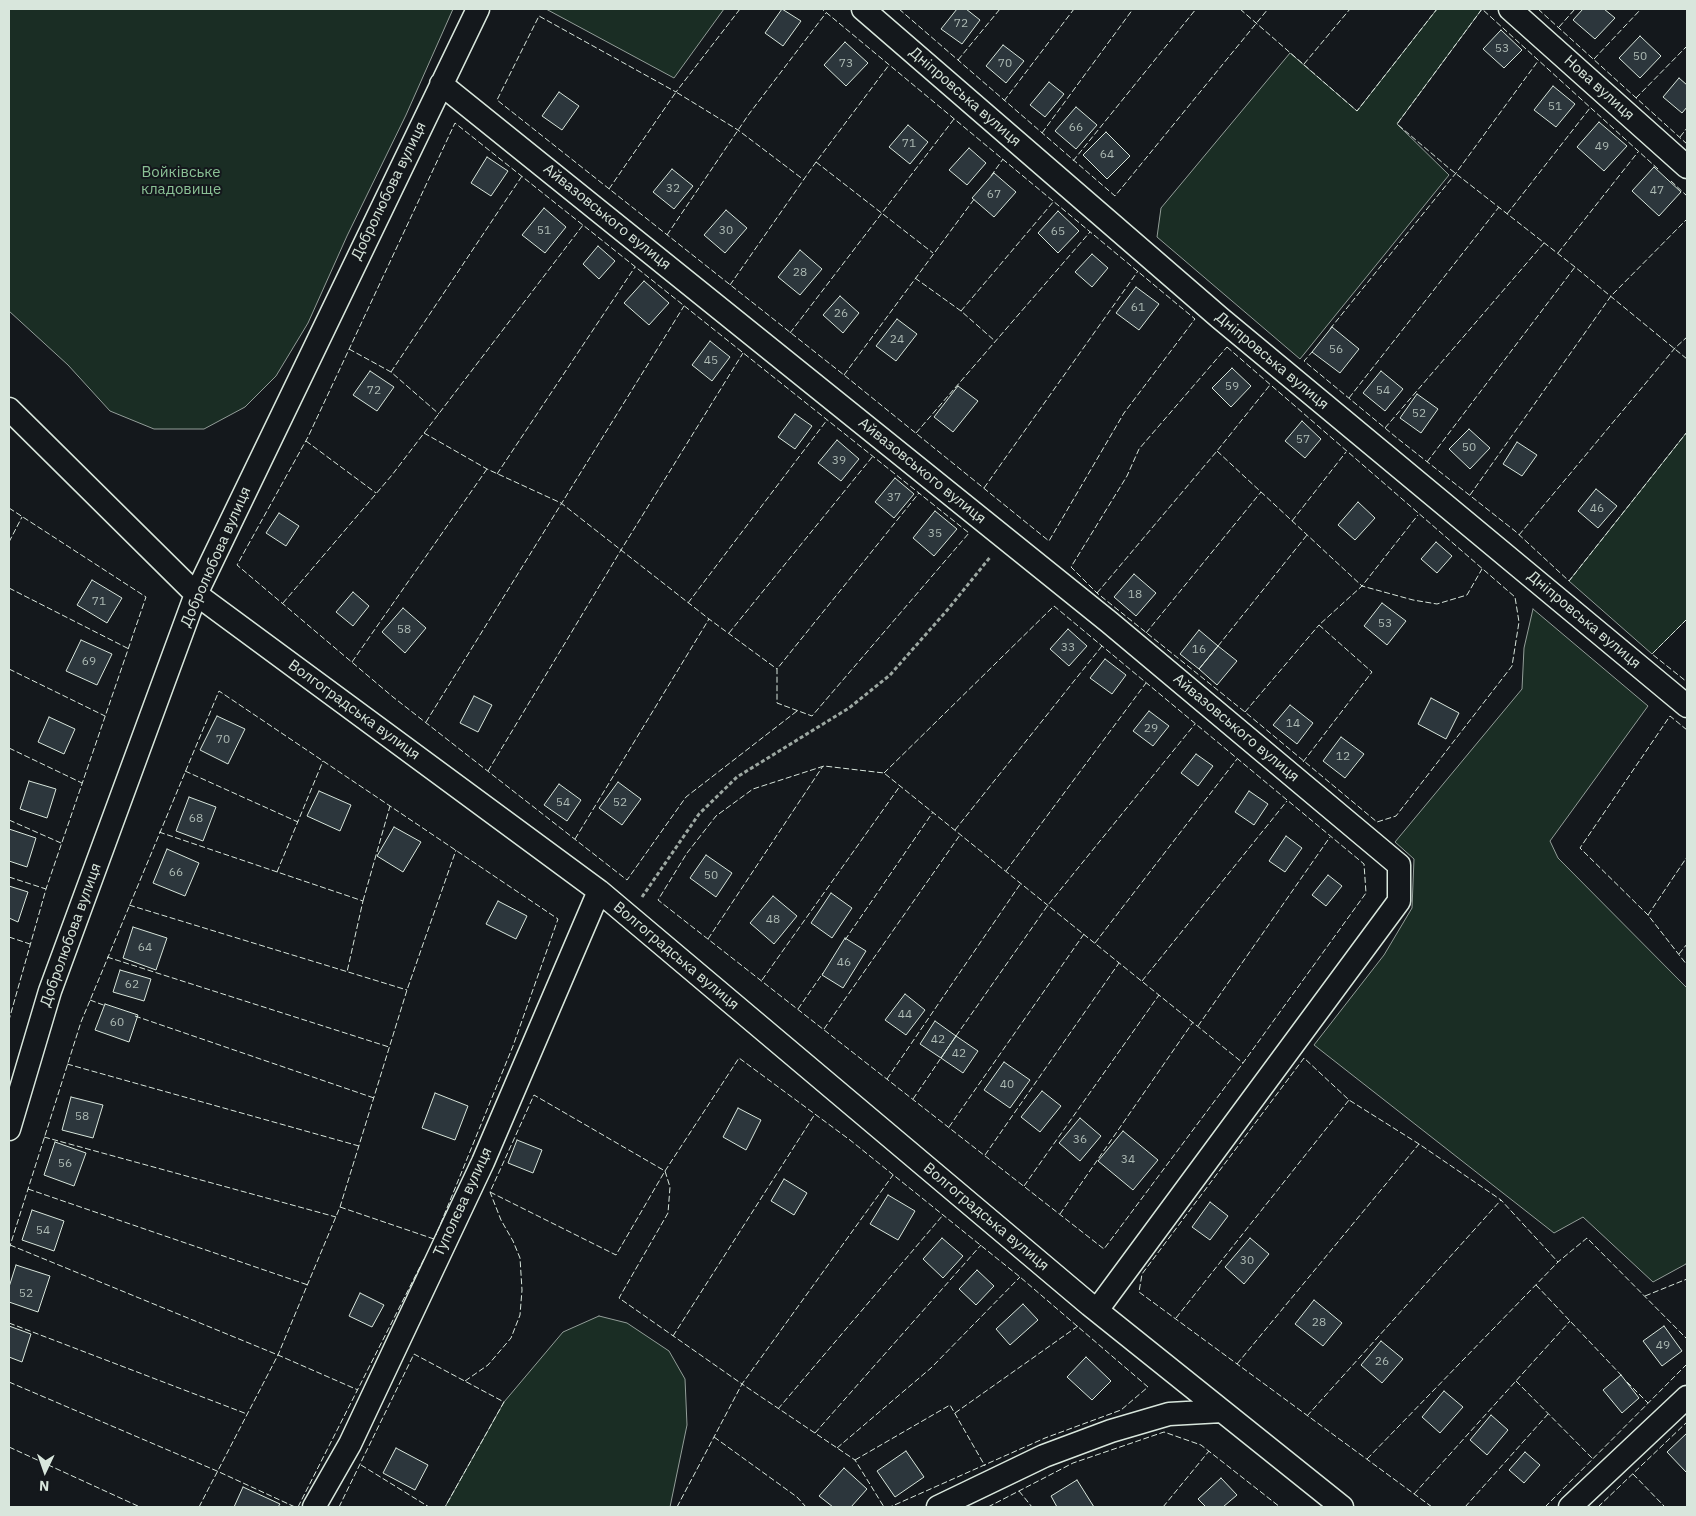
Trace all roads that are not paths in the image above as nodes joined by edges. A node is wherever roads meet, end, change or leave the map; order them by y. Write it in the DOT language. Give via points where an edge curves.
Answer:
graph roads {
  1 [pos="478,9"];
  2 [pos="864,9"];
  3 [pos="1510,9"];
  4 [pos="441,84"];
  5 [pos="1687,167"];
  6 [pos="9,409"];
  7 [pos="196,594"];
  8 [pos="1687,706"];
  9 [pos="599,891"];
  10 [pos="9,1129"];
  11 [pos="1097,1310"];
  12 [pos="1687,1396"];
  13 [pos="1222,1411"];
  14 [pos="314,1507"];
  15 [pos="938,1507"];
  16 [pos="1342,1507"];
  17 [pos="1570,1507"];
  1 -- 4 [label="street, Добролюбова вулиця"];
  2 -- 8 [label="street, Дніпровська вулиця" via="1220,318"];
  3 -- 5 [label="street, Нова вулиця"];
  4 -- 7 [label="street, Добролюбова вулиця"];
  4 -- 11 [label="street, Айвазовського вулиця" via="1109,622 1399,865 1399,901"];
  6 -- 7 [label="street, Волгоградська вулиця"];
  7 -- 9 [label="street, Волгоградська вулиця"];
  7 -- 10 [label="street, Добролюбова вулиця" via="50,990"];
  9 -- 11 [label="street, Волгоградська вулиця"];
  9 -- 14 [label="street, Туполєва вулиця" via="483,1162 350,1444"];
  11 -- 13 [label="street, Волгоградська вулиця"];
  12 -- 17 [label="street"];
  13 -- 15 [label="street" via="1169,1414 1111,1432 1044,1456"];
  13 -- 16 [label="street, Волгоградська вулиця"];
}
